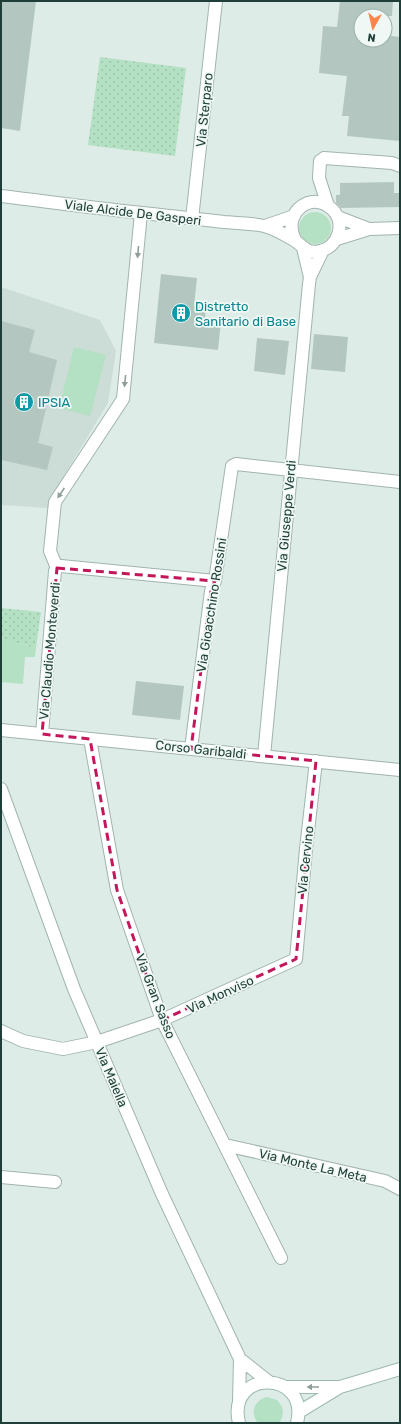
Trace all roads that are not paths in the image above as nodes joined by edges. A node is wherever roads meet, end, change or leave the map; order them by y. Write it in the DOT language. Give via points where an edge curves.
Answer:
graph roads {
  1 [pos="216,1"];
  2 [pos="397,163"];
  3 [pos="319,178"];
  4 [pos="1,196"];
  5 [pos="306,204"];
  6 [pos="328,206"];
  7 [pos="141,213"];
  8 [pos="294,216"];
  9 [pos="338,217"];
  10 [pos="192,219"];
  11 [pos="265,226"];
  12 [pos="369,228"];
  13 [pos="400,228"];
  14 [pos="337,239"];
  15 [pos="299,244"];
  16 [pos="323,250"];
  17 [pos="310,277"];
  18 [pos="291,470"];
  19 [pos="400,482"];
  20 [pos="56,568"];
  21 [pos="215,581"];
  22 [pos="1,730"];
  23 [pos="42,734"];
  24 [pos="90,739"];
  25 [pos="191,748"];
  26 [pos="264,756"];
  27 [pos="316,762"];
  28 [pos="400,770"];
  29 [pos="1,788"];
  30 [pos="296,958"];
  31 [pos="162,1020"];
  32 [pos="1,1031"];
  33 [pos="97,1042"];
  34 [pos="225,1145"];
  35 [pos="1,1176"];
  36 [pos="55,1182"];
  37 [pos="400,1189"];
  38 [pos="281,1258"];
  39 [pos="240,1359"];
  40 [pos="400,1369"];
  41 [pos="269,1382"];
  42 [pos="285,1387"];
  43 [pos="340,1387"];
  44 [pos="237,1415"];
  45 [pos="298,1420"];
  1 -- 10 [label="street, Via Sterparo"];
  2 -- 3 [label="street" via="324,158 320,161"];
  3 -- 5 [label="street"];
  3 -- 6 [label="street"];
  4 -- 7 [label="street, Viale Alcide De Gasperi"];
  5 -- 6 [label="street" via="314,202"];
  5 -- 8 [label="street"];
  6 -- 9 [label="street"];
  7 -- 10 [label="street, Viale Alcide De Gasperi"];
  7 -- 20 [label="street, one-way" via="123,399 55,502 50,552"];
  8 -- 11 [label="street, Viale Alcide De Gasperi"];
  8 -- 15 [label="street" via="290,226 291,234"];
  9 -- 12 [label="street"];
  9 -- 14 [label="street" via="340,224"];
  10 -- 11 [label="street, Viale Alcide De Gasperi"];
  11 -- 15 [label="street, Viale Alcide De Gasperi"];
  12 -- 13 [label="street"];
  12 -- 14 [label="street"];
  14 -- 16 [label="street"];
  15 -- 16 [label="street" via="314,252"];
  15 -- 17 [label="street, Via Giuseppe Verdi"];
  16 -- 17 [label="street, Via Giuseppe Verdi"];
  17 -- 18 [label="street, Via Giuseppe Verdi"];
  18 -- 19 [label="street"];
  18 -- 21 [label="street, Via Gioacchino Rossini" via="236,464 231,468"];
  18 -- 26 [label="street, Via Giuseppe Verdi"];
  20 -- 21 [label="street" via="61,566"];
  20 -- 23 [label="street, Via Claudio Monteverdi"];
  21 -- 25 [label="street, Via Gioacchino Rossini" via="211,591"];
  22 -- 23 [label="street, Corso Garibaldi"];
  23 -- 24 [label="street, Corso Garibaldi"];
  24 -- 25 [label="street, Corso Garibaldi"];
  24 -- 31 [label="street, Via Gran Sasso" via="117,890"];
  25 -- 26 [label="street, Corso Garibaldi"];
  26 -- 27 [label="street, Corso Garibaldi"];
  27 -- 28 [label="street, Corso Garibaldi"];
  27 -- 30 [label="street, Via Cervino"];
  29 -- 33 [label="street, Via Maiella" via="74,989"];
  30 -- 31 [label="street, Via Monviso"];
  31 -- 33 [label="street, Via Monviso"];
  31 -- 34 [label="street, Via Gran Sasso"];
  32 -- 33 [label="street, Via Monviso" via="23,1041 63,1049"];
  33 -- 39 [label="street, Via Maiella" via="162,1194"];
  34 -- 37 [label="street, Via Monte La Meta" via="385,1181"];
  34 -- 38 [label="street, Via Gran Sasso"];
  35 -- 36 [label="street"];
  39 -- 41 [label="street, Via Maiella"];
  39 -- 44 [label="street, Via Maiella"];
  40 -- 43 [label="street"];
  41 -- 42 [label="street"];
  41 -- 44 [label="street" via="254,1385 243,1395"];
  43 -- 42 [label="street, one-way"];
  42 -- 45 [label="street" via="293,1394 297,1403"];
  43 -- 45 [label="street"];
}
